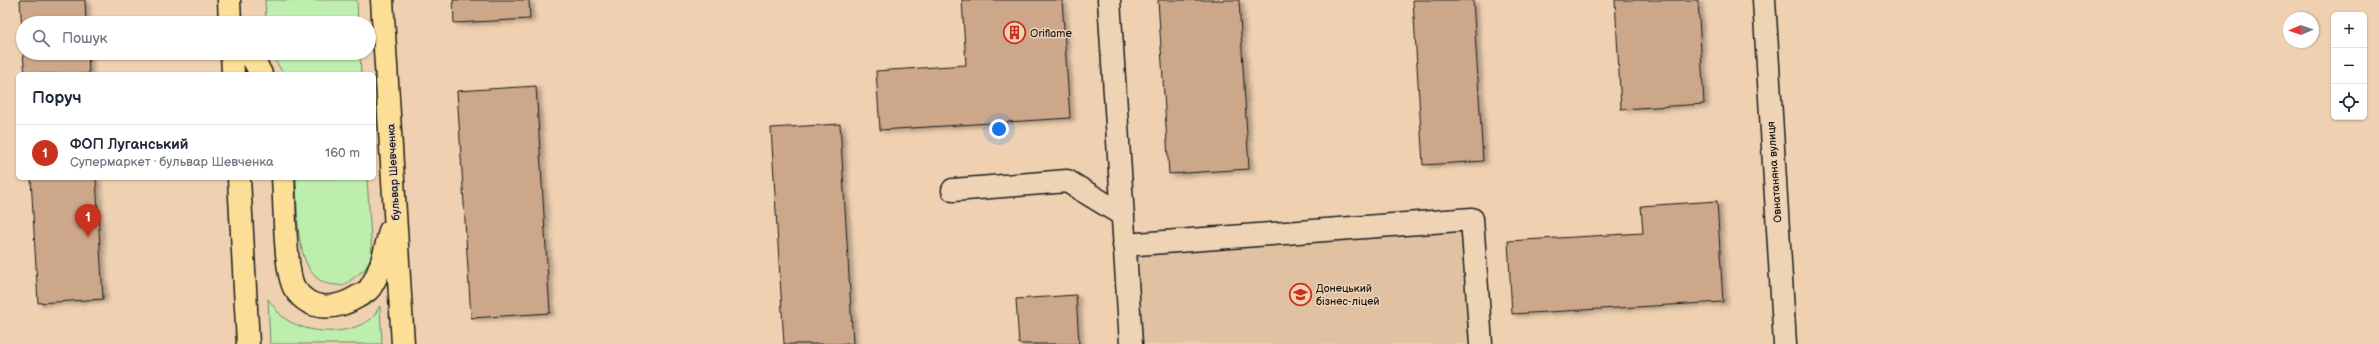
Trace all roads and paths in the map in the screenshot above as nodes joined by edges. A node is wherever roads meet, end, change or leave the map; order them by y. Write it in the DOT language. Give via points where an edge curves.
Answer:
graph roads {
  1 [pos="382,0"];
  2 [pos="1109,0"];
  3 [pos="1764,0"];
  4 [pos="232,60"];
  5 [pos="254,60"];
  6 [pos="233,72"];
  7 [pos="260,72"];
  8 [pos="239,180"];
  9 [pos="283,180"];
  10 [pos="953,190"];
  11 [pos="395,213"];
  12 [pos="1123,215"];
  13 [pos="1124,245"];
  14 [pos="248,344"];
  15 [pos="403,344"];
  16 [pos="1131,344"];
  17 [pos="1481,344"];
  18 [pos="1785,344"];
  1 -- 11 [label="main road, бульвар Шевченка"];
  2 -- 12 [label="street"];
  3 -- 18 [label="street, Овнатаняна вулиця"];
  4 -- 6 [label="main road"];
  5 -- 7 [label="main road"];
  8 -- 14 [label="main road"];
  9 -- 11 [label="main road" via="289,267 295,289 312,303 331,308 349,302 369,290 379,273"];
  10 -- 12 [label="street" via="1067,181"];
  11 -- 15 [label="main road, бульвар Шевченка"];
  12 -- 13 [label="street"];
  13 -- 16 [label="street"];
  13 -- 17 [label="street" via="1472,219"];
}
